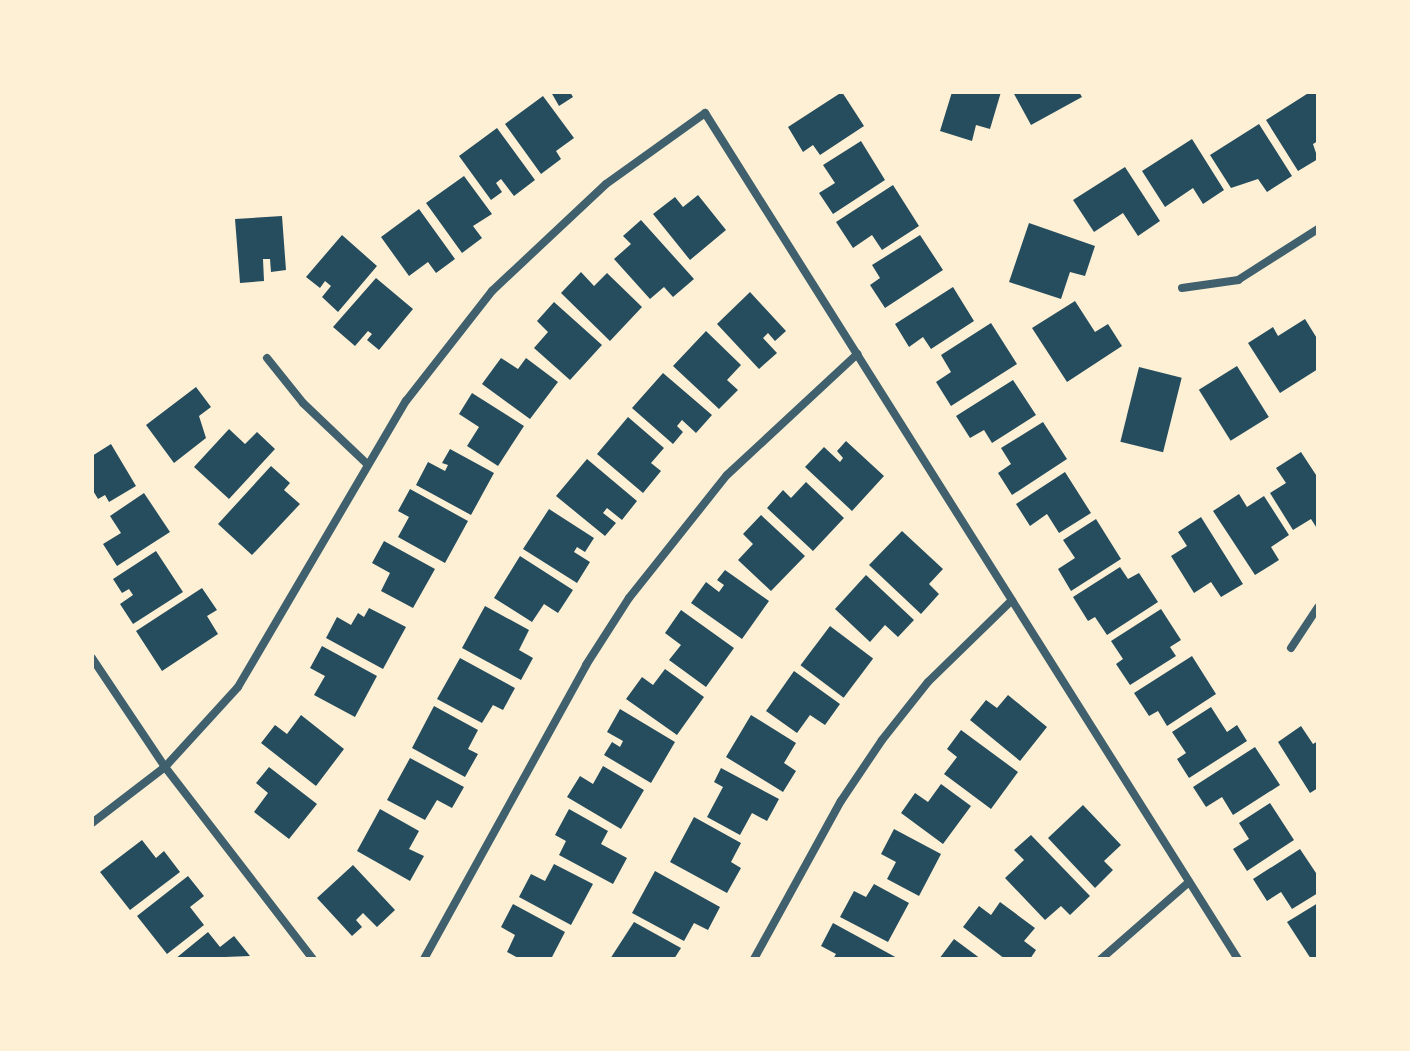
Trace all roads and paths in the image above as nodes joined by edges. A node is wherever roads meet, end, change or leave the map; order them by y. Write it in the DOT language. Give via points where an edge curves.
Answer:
graph roads {
  1 [pos="1318,229"];
  2 [pos="1182,288"];
  3 [pos="857,354"];
  4 [pos="267,358"];
  5 [pos="367,464"];
  6 [pos="1012,600"];
  7 [pos="1318,607"];
  8 [pos="1291,648"];
  9 [pos="92,658"];
  10 [pos="165,767"];
  11 [pos="92,823"];
  12 [pos="1189,882"];
  13 [pos="313,959"];
  14 [pos="424,959"];
  15 [pos="754,959"];
  16 [pos="1101,959"];
  17 [pos="1238,959"];
  1 -- 2 [label="street" via="1238,280"];
  3 -- 5 [label="street" via="705,113 606,184 502,281 447,345"];
  3 -- 6 [label="street"];
  3 -- 14 [label="street" via="727,475 629,598 586,665"];
  4 -- 5 [label="street" via="303,403"];
  5 -- 10 [label="street" via="265,647 207,725"];
  6 -- 12 [label="street"];
  6 -- 15 [label="street" via="928,682 882,740 841,801"];
  7 -- 8 [label="street"];
  9 -- 10 [label="street"];
  10 -- 11 [label="street"];
  10 -- 13 [label="street"];
  12 -- 16 [label="street"];
  12 -- 17 [label="street"];
}
